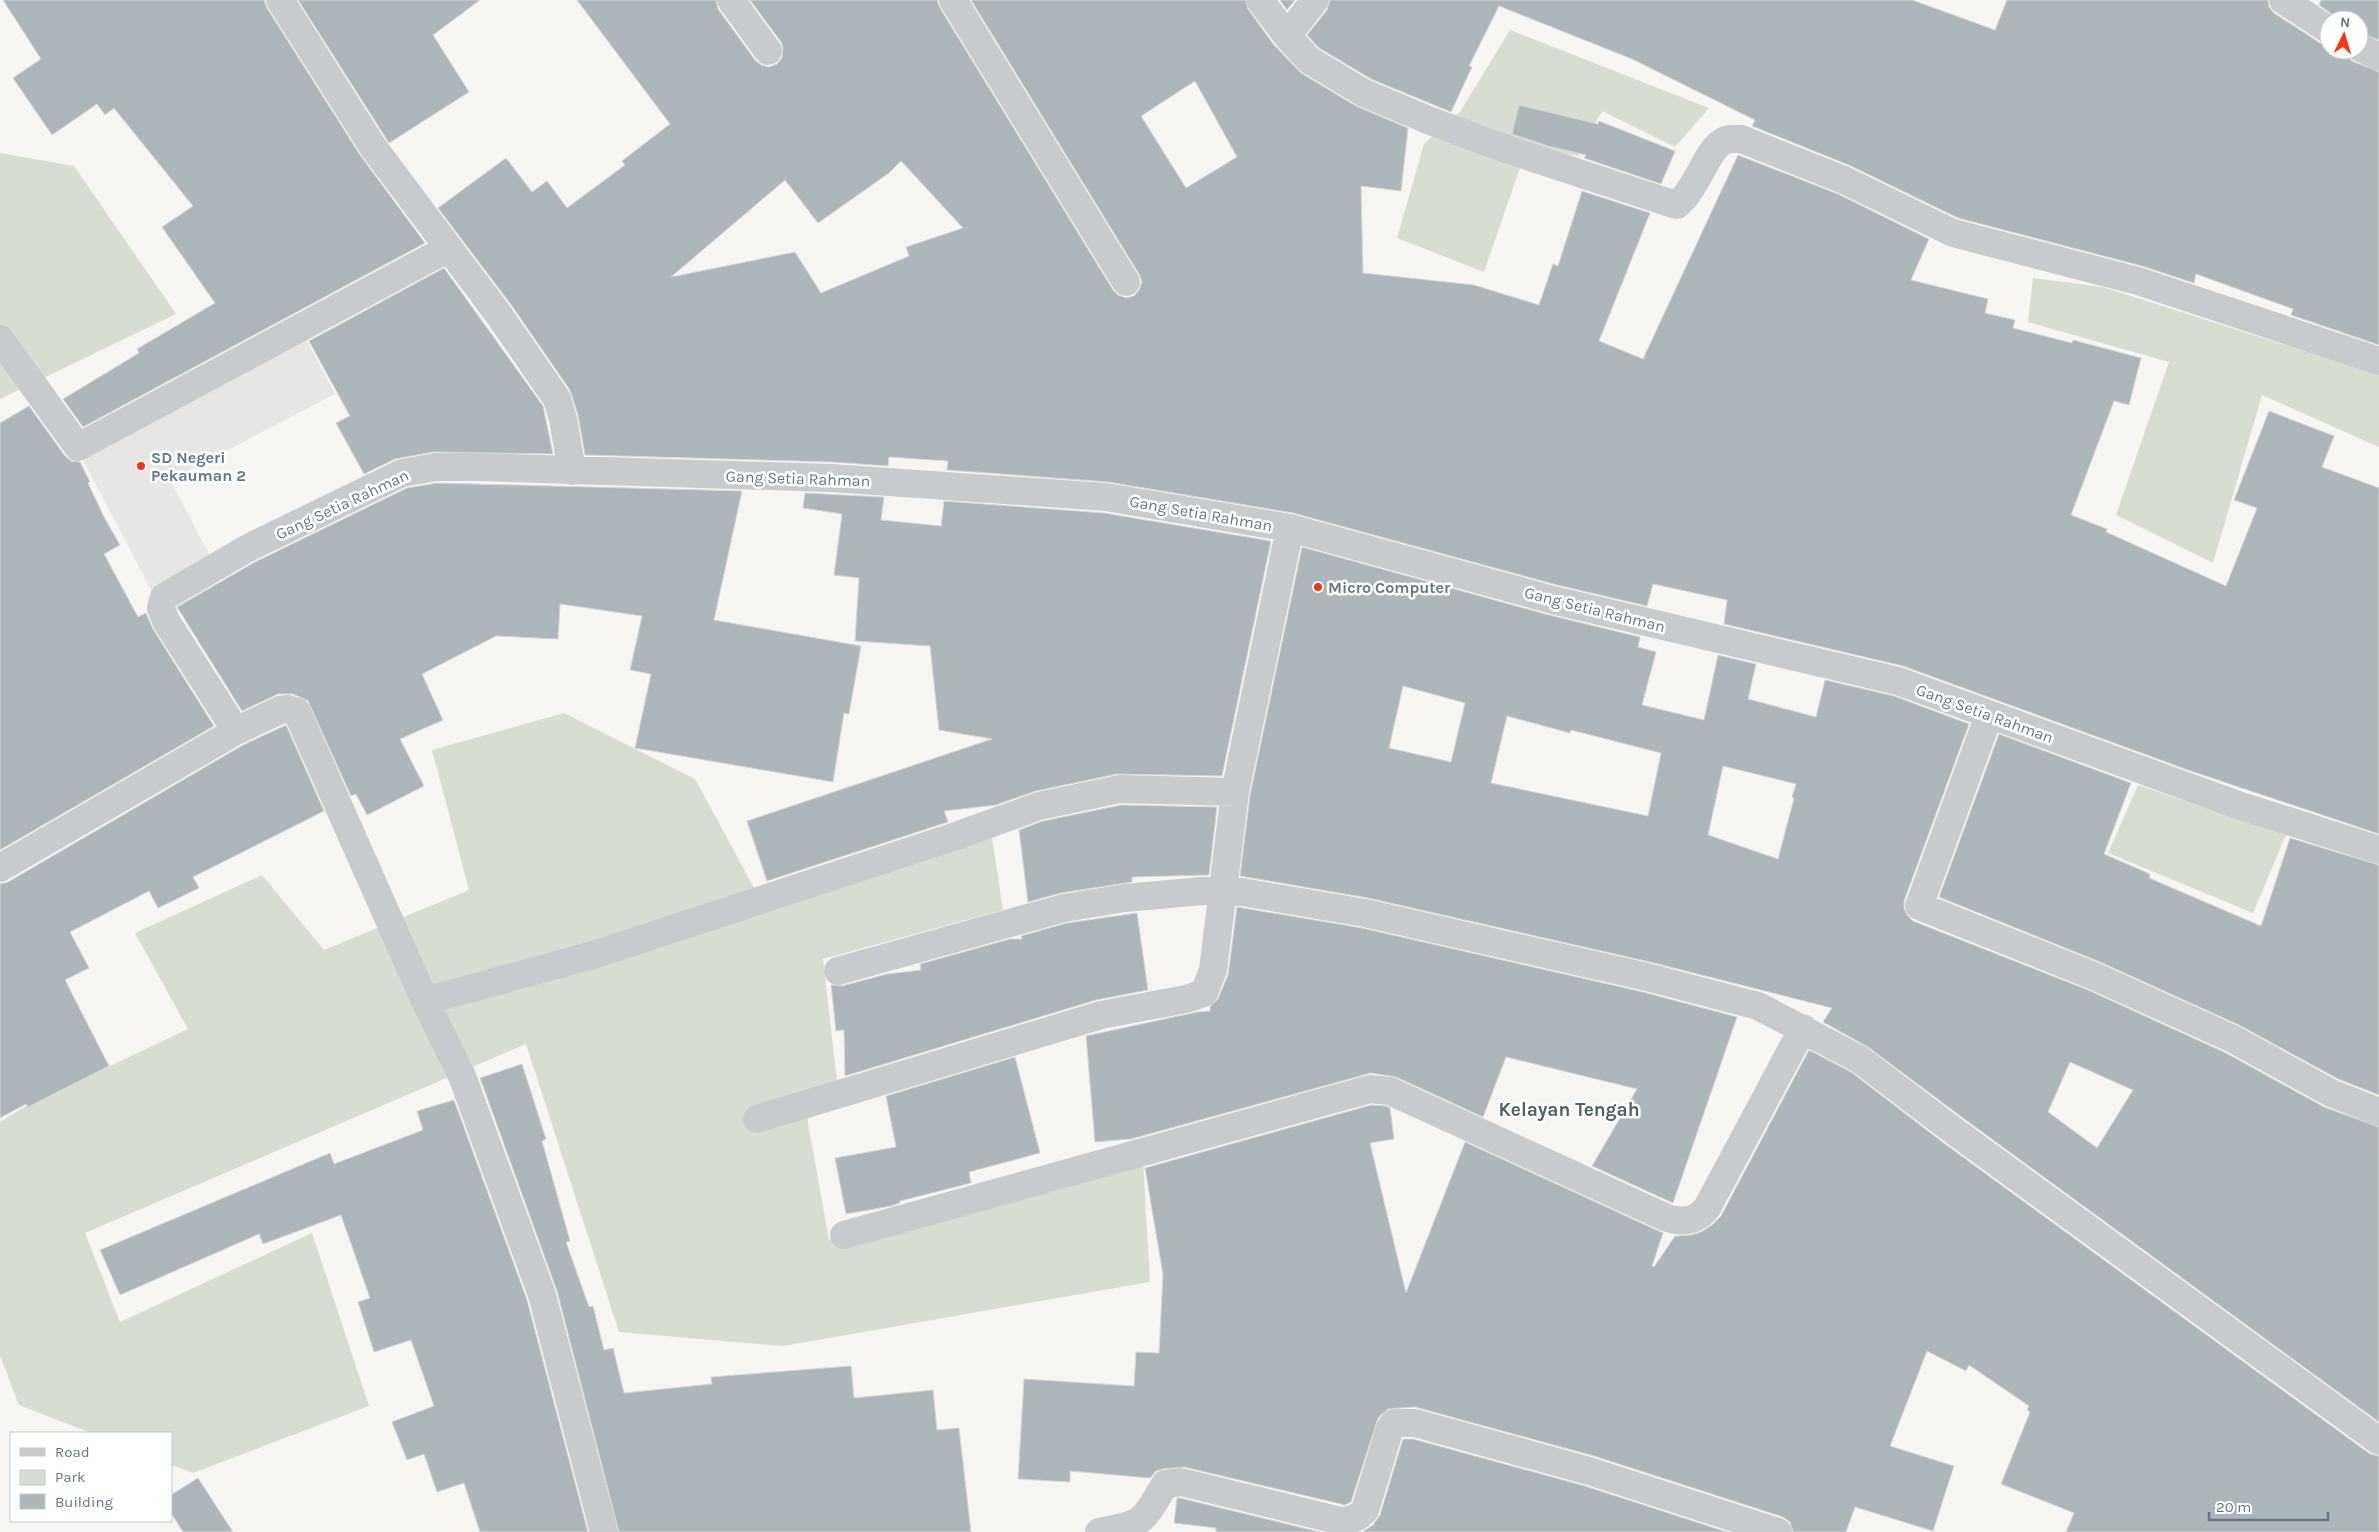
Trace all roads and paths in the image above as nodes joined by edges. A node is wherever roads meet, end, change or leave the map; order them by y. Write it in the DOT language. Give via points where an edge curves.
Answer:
graph roads {
  1 [pos="280,0"];
  2 [pos="731,0"];
  3 [pos="953,0"];
  4 [pos="1260,0"];
  5 [pos="1315,0"];
  6 [pos="2283,0"];
  7 [pos="2319,23"];
  8 [pos="1287,36"];
  9 [pos="768,51"];
  10 [pos="449,248"];
  11 [pos="1126,282"];
  12 [pos="0,339"];
  13 [pos="2379,361"];
  14 [pos="572,471"];
  15 [pos="1290,528"];
  16 [pos="1989,715"];
  17 [pos="236,731"];
  18 [pos="1234,792"];
  19 [pos="2379,850"];
  20 [pos="0,868"];
  21 [pos="1224,889"];
  22 [pos="838,972"];
  23 [pos="425,1001"];
  24 [pos="1803,1028"];
  25 [pos="2379,1112"];
  26 [pos="757,1119"];
  27 [pos="844,1235"];
  28 [pos="2379,1441"];
  29 [pos="1296,1521"];
  30 [pos="604,1532"];
  31 [pos="1099,1532"];
  32 [pos="1778,1532"];
  1 -- 10 [label="street" via="373,148"];
  2 -- 9 [label="street"];
  3 -- 11 [label="street"];
  4 -- 8 [label="street"];
  5 -- 8 [label="street"];
  6 -- 7 [label="street"];
  8 -- 13 [label="street" via="1309,60 1364,93 1509,150 1672,204 1676,205 1685,198 1718,145 1727,140 1741,139 1844,180 1953,233 2138,281"];
  10 -- 12 [label="street" via="78,447"];
  10 -- 14 [label="street" via="557,399"];
  14 -- 15 [label="street, Gang Setia Rahman" via="831,478 1106,497"];
  14 -- 17 [label="street, Gang Setia Rahman" via="436,467 402,473 248,548 164,597 161,608 166,621"];
  15 -- 16 [label="street, Gang Setia Rahman" via="1554,600 1898,682"];
  15 -- 18 [label="street"];
  16 -- 19 [label="street, Gang Setia Rahman" via="2238,804"];
  16 -- 25 [label="street" via="1919,906 2094,976 2233,1039 2332,1093"];
  17 -- 20 [label="street"];
  17 -- 23 [label="street" via="280,710 288,709 300,716"];
  18 -- 21 [label="street"];
  18 -- 23 [label="street" via="1120,789 1039,806 593,955"];
  21 -- 22 [label="street" via="1125,898 1064,908"];
  21 -- 24 [label="street" via="1365,913 1647,977 1758,1006"];
  21 -- 26 [label="street" via="1213,970 1204,993 1198,996 1100,1015"];
  23 -- 30 [label="street" via="462,1076 542,1295"];
  24 -- 27 [label="street" via="1706,1208 1693,1219 1679,1222 1667,1218 1390,1091 1370,1089"];
  24 -- 28 [label="street" via="1859,1059"];
  29 -- 31 [label="street" via="1173,1482 1165,1484 1141,1521 1125,1528"];
  29 -- 32 [label="street" via="1358,1518 1365,1510 1390,1428 1394,1423 1415,1422 1589,1471"];
}
